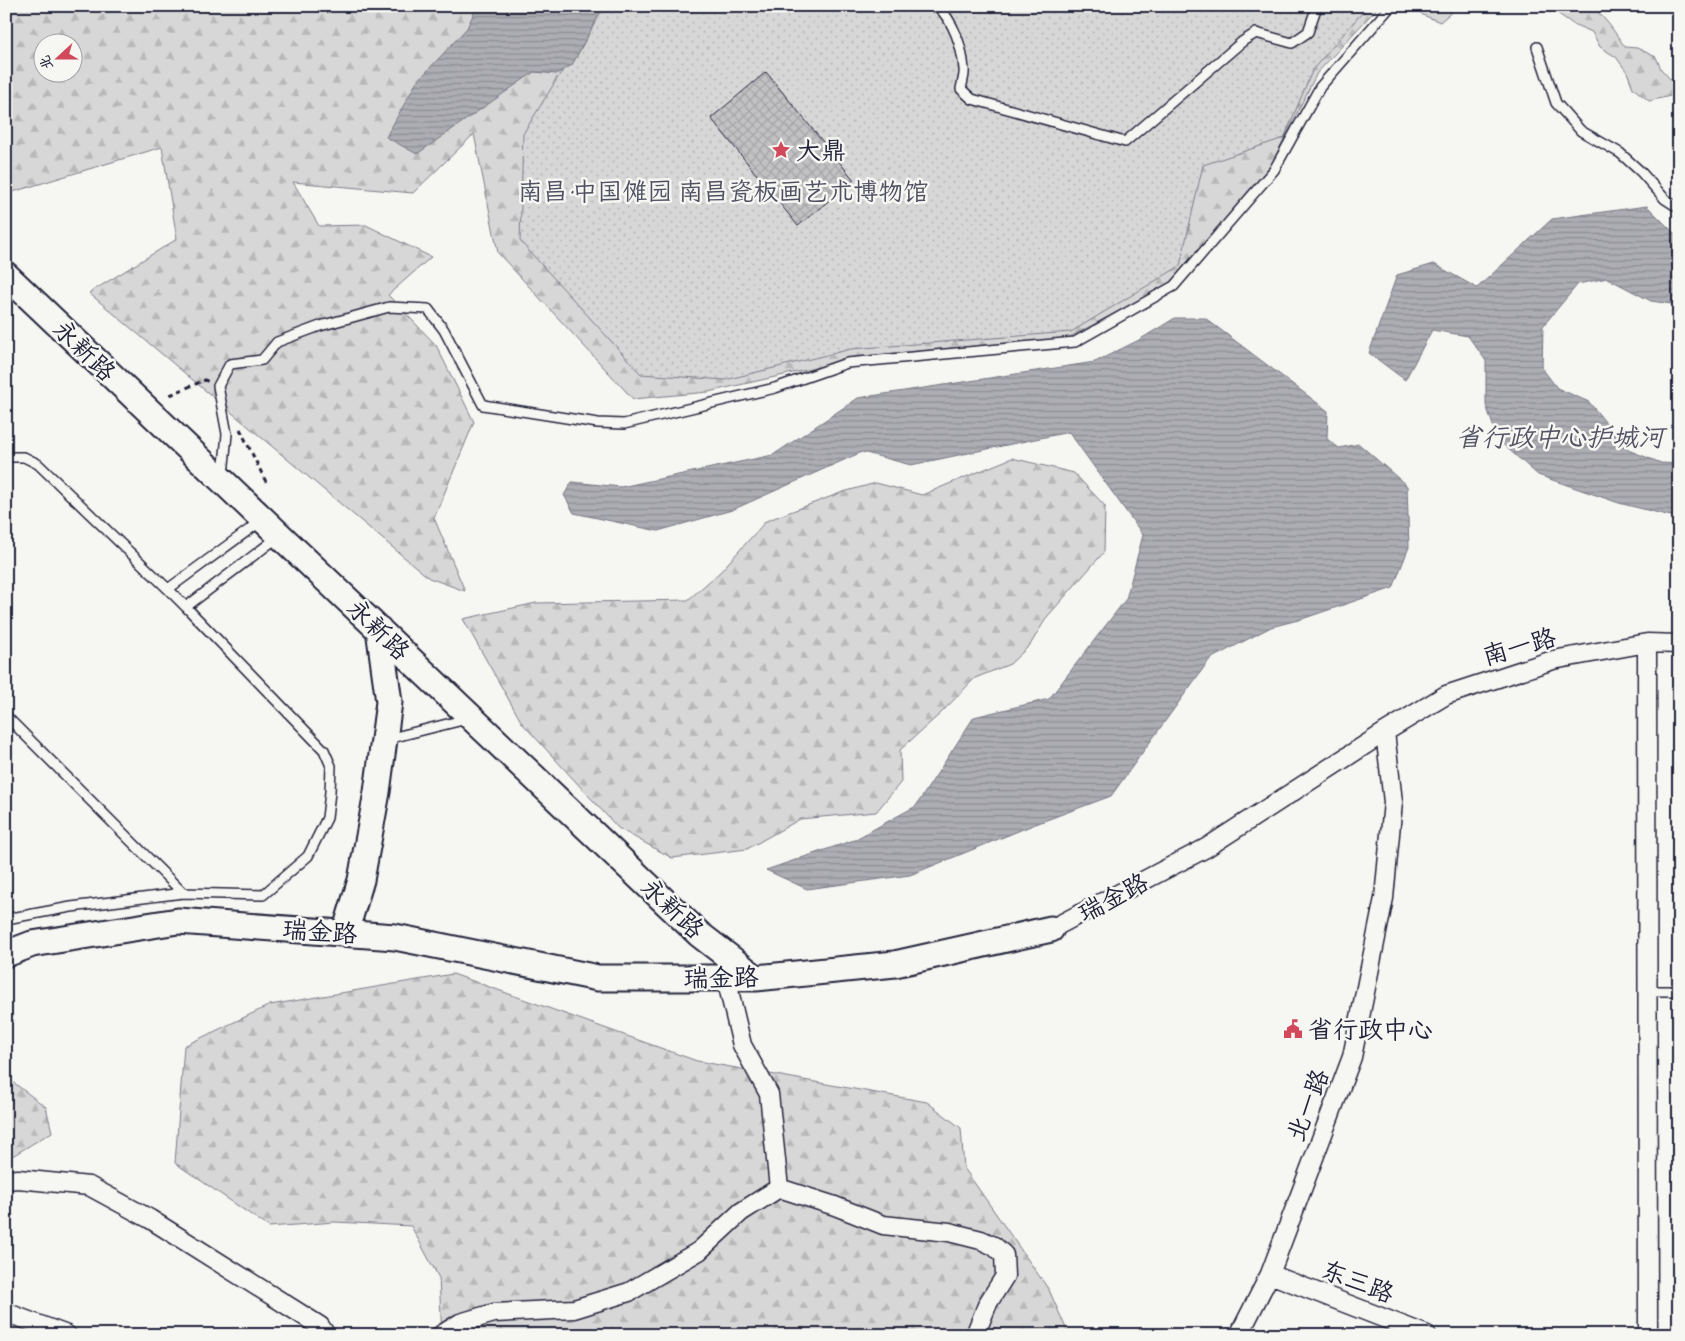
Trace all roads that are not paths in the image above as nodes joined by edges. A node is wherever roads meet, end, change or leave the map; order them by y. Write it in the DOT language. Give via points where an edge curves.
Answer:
graph roads {
  1 [pos="937,6"];
  2 [pos="1317,6"];
  3 [pos="1391,6"];
  4 [pos="1537,47"];
  5 [pos="1679,208"];
  6 [pos="6,275"];
  7 [pos="6,457"];
  8 [pos="223,481"];
  9 [pos="272,527"];
  10 [pos="168,589"];
  11 [pos="186,607"];
  12 [pos="379,629"];
  13 [pos="1647,643"];
  14 [pos="1679,644"];
  15 [pos="6,716"];
  16 [pos="472,718"];
  17 [pos="1385,732"];
  18 [pos="384,740"];
  19 [pos="183,892"];
  20 [pos="6,919"];
  21 [pos="1051,929"];
  22 [pos="345,934"];
  23 [pos="6,954"];
  24 [pos="726,978"];
  25 [pos="756,978"];
  26 [pos="1647,991"];
  27 [pos="1679,991"];
  28 [pos="6,1180"];
  29 [pos="779,1188"];
  30 [pos="1270,1274"];
  31 [pos="6,1316"];
  32 [pos="66,1335"];
  33 [pos="326,1335"];
  34 [pos="441,1335"];
  35 [pos="974,1335"];
  36 [pos="1239,1335"];
  37 [pos="1427,1335"];
  38 [pos="1648,1335"];
  1 -- 2 [label="lane" via="952,25 965,71 961,89 972,99 1125,142 1256,33 1292,43 1308,32"];
  3 -- 8 [label="lane" via="1320,87 1274,170 1174,286 1075,342 847,363 775,388 669,414 624,424 598,423 484,405 444,330 428,309 389,307 277,342 262,360 230,364 218,386 227,434"];
  4 -- 5 [label="lane" via="1556,103 1581,131 1620,152 1665,199"];
  6 -- 8 [label="street, 永新路"];
  7 -- 10 [label="lane" via="24,456 38,464"];
  8 -- 9 [label="street, 永新路"];
  9 -- 10 [label="lane"];
  9 -- 11 [label="lane"];
  9 -- 12 [label="street, 永新路"];
  10 -- 11 [label="lane"];
  11 -- 19 [label="lane" via="324,750 330,766 330,792 327,818 308,856 263,895"];
  12 -- 16 [label="street, 永新路"];
  12 -- 18 [label="street" via="389,702"];
  13 -- 14 [label="street, 南一路"];
  13 -- 17 [label="street, 南一路" via="1553,660 1446,694"];
  13 -- 26 [label="street"];
  15 -- 19 [label="lane"];
  16 -- 18 [label="lane"];
  16 -- 25 [label="street, 永新路" via="699,934"];
  17 -- 21 [label="street, 瑞金路" via="1206,848"];
  17 -- 30 [label="street, 北一路" via="1393,802 1384,898 1352,1057"];
  18 -- 22 [label="street" via="361,880"];
  19 -- 20 [label="lane"];
  21 -- 25 [label="street, 瑞金路" via="895,964"];
  22 -- 23 [label="street, 瑞金路" via="178,921 32,944"];
  22 -- 24 [label="street, 瑞金路" via="395,937 598,978"];
  24 -- 25 [label="street, 瑞金路"];
  24 -- 29 [label="street" via="742,1045 769,1094"];
  26 -- 27 [label="lane"];
  26 -- 38 [label="street"];
  28 -- 33 [label="street" via="89,1186 150,1219 320,1326"];
  29 -- 34 [label="street" via="741,1212 699,1251 629,1292 574,1309 494,1313 460,1323"];
  29 -- 35 [label="street" via="883,1225 949,1232 994,1246 1004,1255 1005,1276"];
  30 -- 36 [label="street, 北一路"];
  30 -- 37 [label="street, 东三路"];
  31 -- 32 [label="street" via="13,1315"];
}
